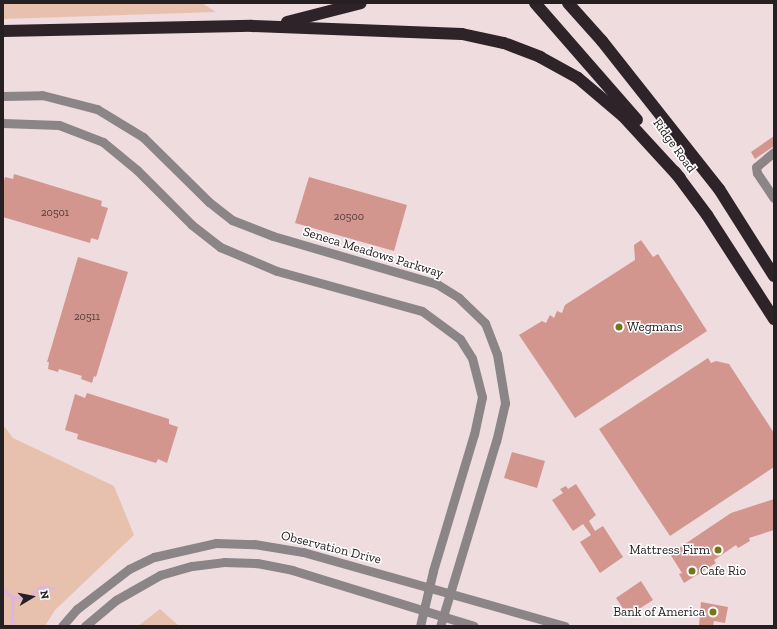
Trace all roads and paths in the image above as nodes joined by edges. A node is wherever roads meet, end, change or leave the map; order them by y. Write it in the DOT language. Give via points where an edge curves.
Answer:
graph roads {
  1 [pos="361,3"];
  2 [pos="535,3"];
  3 [pos="569,3"];
  4 [pos="252,26"];
  5 [pos="3,31"];
  6 [pos="3,96"];
  7 [pos="3,123"];
  8 [pos="774,152"];
  9 [pos="680,178"];
  10 [pos="774,198"];
  11 [pos="774,276"];
  12 [pos="774,318"];
  13 [pos="429,589"];
  14 [pos="449,595"];
  15 [pos="423,612"];
  16 [pos="441,622"];
  17 [pos="62,626"];
  18 [pos="85,626"];
  19 [pos="420,626"];
  20 [pos="474,626"];
  21 [pos="565,626"];
  1 -- 4 [label="highway" via="297,21"];
  2 -- 9 [label="highway, Ridge Road" via="640,124"];
  3 -- 11 [label="highway, Ridge Road" via="718,189"];
  4 -- 5 [label="highway"];
  4 -- 9 [label="highway" via="462,34 504,43 540,57 578,78 601,95"];
  6 -- 14 [label="street, Seneca Meadows Parkway" via="42,95 97,109 143,137 209,202 232,220 273,236 437,284 459,298 485,323 497,354 505,402"];
  7 -- 13 [label="street" via="59,125 103,142 137,170 192,225 220,247 277,271 422,311 460,339 472,358 482,397 474,434"];
  8 -- 10 [label="street" via="756,167 756,173"];
  9 -- 12 [label="highway, Ridge Road"];
  13 -- 14 [label="street, Observation Drive"];
  13 -- 15 [label="street"];
  13 -- 17 [label="street, Observation Drive" via="303,552 254,544 216,544 154,557 129,569 77,609"];
  14 -- 16 [label="street, Seneca Meadows Parkway"];
  14 -- 21 [label="street, Observation Drive"];
  15 -- 16 [label="street"];
  15 -- 18 [label="street" via="292,570 257,563 224,562 192,566 160,575 116,600"];
  15 -- 19 [label="street"];
  16 -- 20 [label="street"];
}
